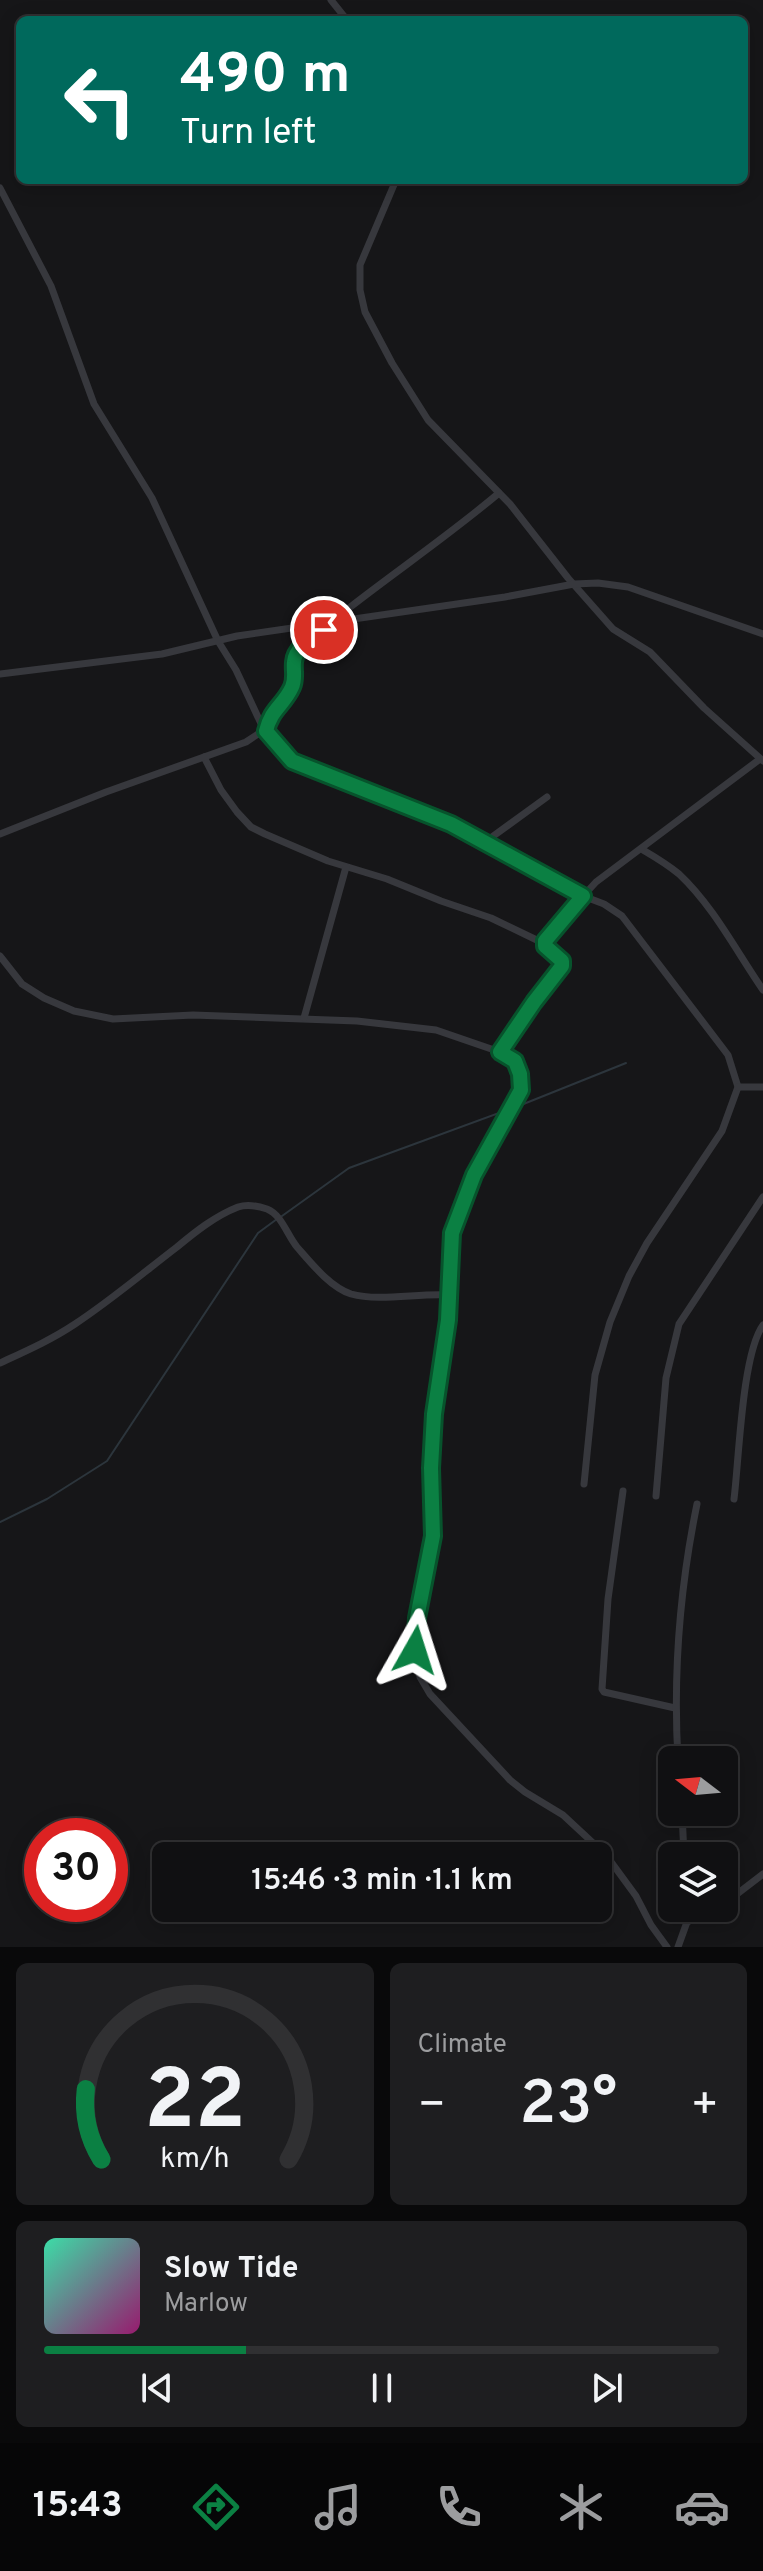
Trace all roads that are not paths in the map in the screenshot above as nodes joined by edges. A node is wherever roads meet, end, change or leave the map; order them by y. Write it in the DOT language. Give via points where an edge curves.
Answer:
graph roads {
  1 [pos="331,0"];
  2 [pos="344,16"];
  3 [pos="394,184"];
  4 [pos="0,188"];
  5 [pos="499,493"];
  6 [pos="574,584"];
  7 [pos="334,622"];
  8 [pos="763,634"];
  9 [pos="218,641"];
  10 [pos="0,674"];
  11 [pos="265,730"];
  12 [pos="204,757"];
  13 [pos="761,760"];
  14 [pos="547,797"];
  15 [pos="0,834"];
  16 [pos="485,842"];
  17 [pos="643,850"];
  18 [pos="346,867"];
  19 [pos="583,896"];
  20 [pos="545,944"];
  21 [pos="0,956"];
  22 [pos="763,990"];
  23 [pos="304,1018"];
  24 [pos="500,1052"];
  25 [pos="738,1087"];
  26 [pos="763,1087"];
  27 [pos="763,1197"];
  28 [pos="448,1295"];
  29 [pos="763,1325"];
  30 [pos="0,1363"];
  31 [pos="584,1484"];
  32 [pos="623,1491"];
  33 [pos="656,1496"];
  34 [pos="734,1499"];
  35 [pos="697,1504"];
  36 [pos="675,1708"];
  37 [pos="677,1746"];
  38 [pos="763,1874"];
  39 [pos="738,1893"];
  40 [pos="687,1922"];
  41 [pos="667,1947"];
  42 [pos="678,1947"];
  1 -- 2 [label="street"];
  3 -- 5 [label="street" via="360,265 365,312 428,420"];
  4 -- 9 [label="street" via="51,286 94,404 152,498"];
  5 -- 6 [label="street"];
  5 -- 7 [label="street"];
  6 -- 7 [label="street"];
  6 -- 8 [label="street" via="628,587"];
  6 -- 13 [label="street" via="613,629 650,652"];
  7 -- 9 [label="street"];
  7 -- 11 [label="street" via="297,651 292,687"];
  9 -- 10 [label="street" via="162,654"];
  9 -- 11 [label="street"];
  11 -- 12 [label="street"];
  11 -- 16 [label="street" via="292,761"];
  12 -- 15 [label="street"];
  12 -- 18 [label="street" via="221,790 251,827"];
  13 -- 17 [label="street"];
  14 -- 16 [label="street"];
  16 -- 19 [label="street"];
  17 -- 19 [label="street"];
  17 -- 22 [label="street" via="677,872 700,897"];
  18 -- 20 [label="street" via="491,918"];
  18 -- 23 [label="street"];
  19 -- 20 [label="street"];
  19 -- 25 [label="street" via="617,911 628,923 728,1055"];
  20 -- 24 [label="street" via="562,966"];
  21 -- 23 [label="street" via="22,984 44,998 113,1019"];
  23 -- 24 [label="street" via="436,1030"];
  24 -- 28 [label="street" via="515,1061 521,1090 462,1202 452,1233"];
  25 -- 26 [label="street"];
  25 -- 31 [label="street" via="722,1131 647,1243 610,1322 595,1375"];
  27 -- 33 [label="street" via="679,1324 666,1378"];
  28 -- 30 [label="street" via="351,1294 315,1267 271,1210 240,1206 188,1238 69,1329"];
  28 -- 41 [label="street" via="434,1414 433,1536 414,1638 420,1677 510,1780 563,1815 606,1855"];
  29 -- 34 [label="street" via="754,1343 745,1394"];
  32 -- 36 [label="street" via="602,1689"];
  35 -- 36 [label="street" via="683,1594"];
  36 -- 37 [label="street"];
  38 -- 39 [label="street"];
  40 -- 42 [label="street"];
}
